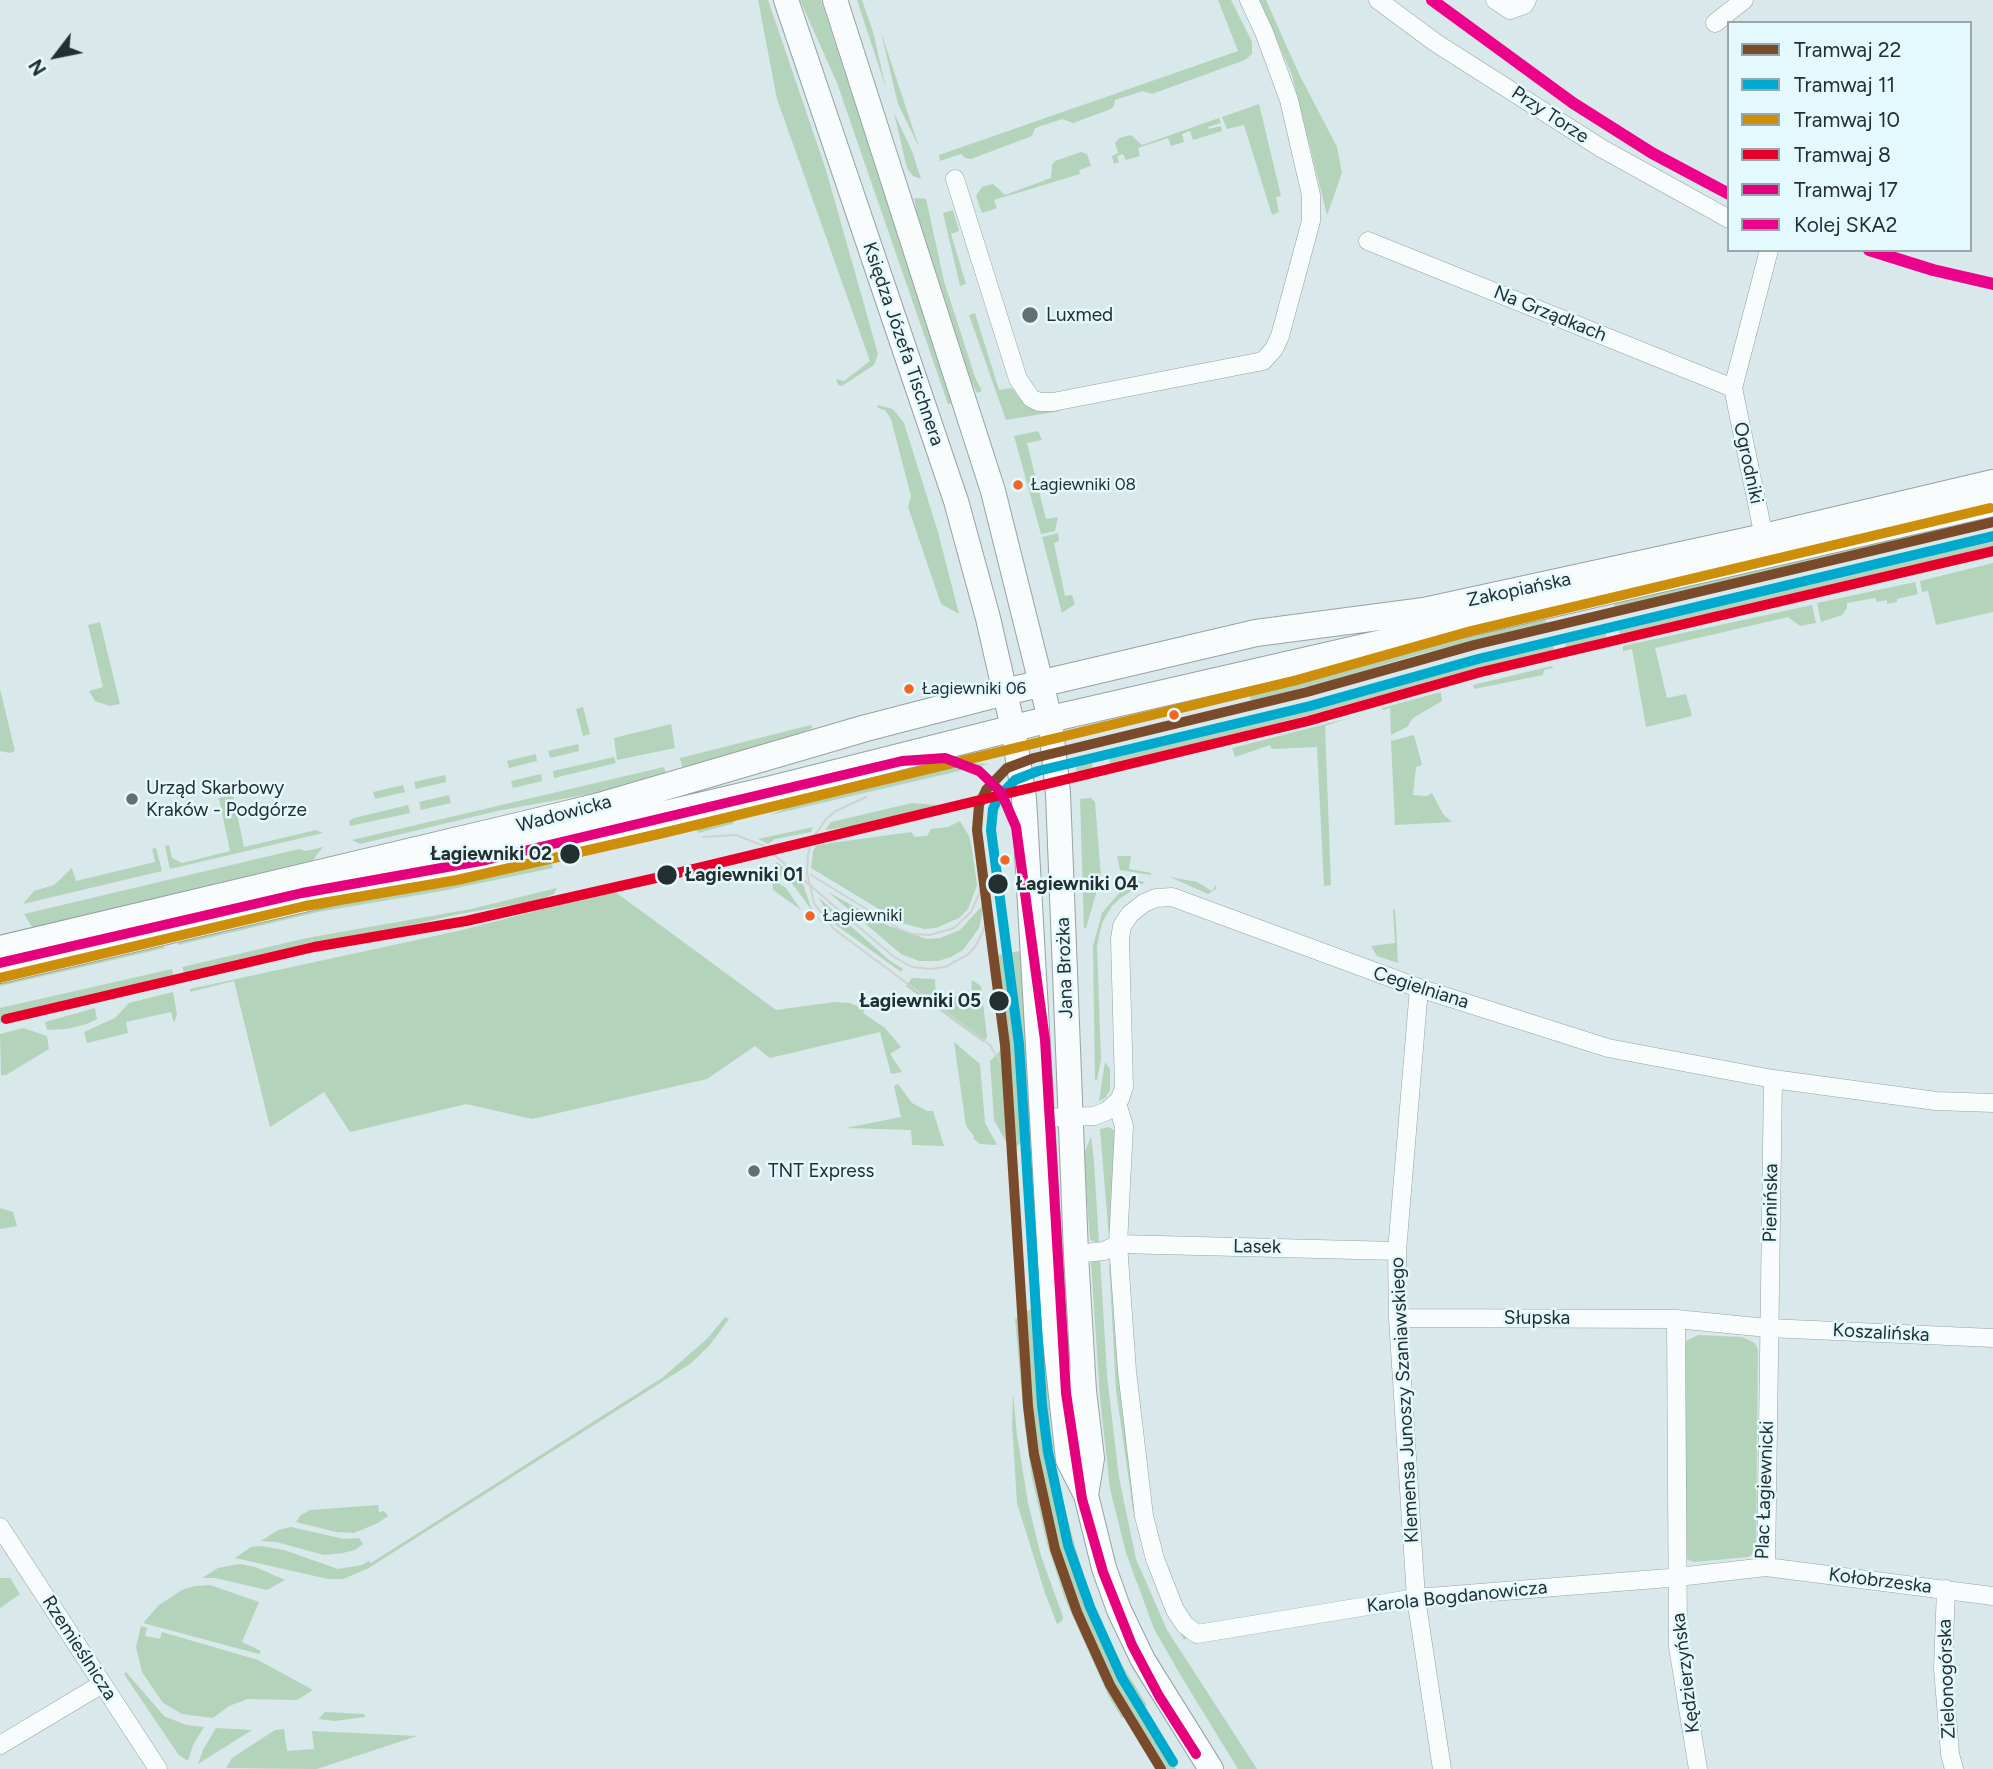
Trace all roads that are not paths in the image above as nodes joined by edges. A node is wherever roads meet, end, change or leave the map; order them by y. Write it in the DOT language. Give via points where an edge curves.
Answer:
graph roads {
  1 [pos="786,0"];
  2 [pos="835,0"];
  3 [pos="1249,0"];
  4 [pos="1378,0"];
  5 [pos="1495,0"];
  6 [pos="1744,0"];
  7 [pos="1521,5"];
  8 [pos="1715,23"];
  9 [pos="955,179"];
  10 [pos="1727,218"];
  11 [pos="1368,241"];
  12 [pos="1768,252"];
  13 [pos="1733,388"];
  14 [pos="1993,482"];
  15 [pos="1993,503"];
  16 [pos="1764,537"];
  17 [pos="1043,684"];
  18 [pos="1005,692"];
  19 [pos="1050,719"];
  20 [pos="1013,728"];
  21 [pos="0,949"];
  22 [pos="0,970"];
  23 [pos="1419,988"];
  24 [pos="1773,1079"];
  25 [pos="1117,1103"];
  26 [pos="1993,1103"];
  27 [pos="1070,1117"];
  28 [pos="1041,1118"];
  29 [pos="1118,1244"];
  30 [pos="1397,1251"];
  31 [pos="1076,1254"];
  32 [pos="1398,1318"];
  33 [pos="1676,1319"];
  34 [pos="1768,1328"];
  35 [pos="1993,1338"];
  36 [pos="1086,1495"];
  37 [pos="0,1527"];
  38 [pos="1766,1567"];
  39 [pos="1677,1577"];
  40 [pos="1947,1589"];
  41 [pos="1993,1596"];
  42 [pos="1416,1598"];
  43 [pos="102,1684"];
  44 [pos="0,1745"];
  45 [pos="158,1769"];
  46 [pos="1210,1769"];
  47 [pos="1442,1769"];
  48 [pos="1698,1769"];
  49 [pos="1954,1769"];
  1 -- 18 [label="main road, Księdza Józefa Tischnera" via="956,501"];
  2 -- 17 [label="main road, Księdza Józefa Tischnera" via="989,478"];
  3 -- 9 [label="street" via="1289,100 1311,195 1311,221 1280,336 1263,361 1053,402 1031,398 1018,379"];
  4 -- 10 [label="street, Przy Torze" via="1436,43 1601,148"];
  5 -- 7 [label="street" via="1510,10"];
  6 -- 8 [label="street"];
  11 -- 13 [label="street, Na Grządkach"];
  12 -- 13 [label="street"];
  13 -- 16 [label="street, Ogrodniki"];
  14 -- 16 [label="main road, Zakopiańska"];
  15 -- 19 [label="main road, Zakopiańska"];
  16 -- 17 [label="main road, Zakopiańska" via="1424,611 1256,633"];
  17 -- 18 [label="main road, Wadowicka"];
  17 -- 19 [label="main road, Jana Brożka"];
  18 -- 20 [label="main road, Jana Brożka"];
  18 -- 21 [label="main road, Wadowicka" via="821,740 603,805"];
  19 -- 20 [label="main road, Wadowicka"];
  19 -- 27 [label="main road, Jana Brożka" via="1058,793"];
  20 -- 22 [label="main road, Wadowicka"];
  20 -- 28 [label="main road, Jana Brożka" via="1024,798"];
  23 -- 24 [label="street, Cegielniana" via="1608,1048"];
  23 -- 25 [label="street, Cegielniana" via="1172,897 1156,898 1130,914 1122,926 1124,1087"];
  23 -- 30 [label="street, Klemensa Junoszy Szaniawskiego"];
  24 -- 26 [label="street, Cegielniana" via="1937,1101"];
  24 -- 34 [label="street, Pienińska"];
  25 -- 27 [label="street" via="1101,1114"];
  25 -- 29 [label="street" via="1125,1126"];
  27 -- 28 [label="street"];
  27 -- 31 [label="main road, Jana Brożka"];
  28 -- 36 [label="main road, Jana Brożka" via="1061,1405 1068,1460"];
  29 -- 30 [label="street, Lasek"];
  29 -- 31 [label="street" via="1104,1251"];
  29 -- 42 [label="street, Karola Bogdanowicza" via="1144,1516 1155,1559 1185,1625 1197,1634"];
  30 -- 32 [label="street, Klemensa Junoszy Szaniawskiego"];
  31 -- 36 [label="main road, Jana Brożka" via="1091,1458"];
  32 -- 33 [label="street, Słupska"];
  32 -- 42 [label="street, Klemensa Junoszy Szaniawskiego"];
  33 -- 34 [label="street"];
  33 -- 39 [label="street"];
  34 -- 35 [label="street, Koszalińska"];
  34 -- 38 [label="street, Plac Łagiewnicki"];
  36 -- 46 [label="main road, Jana Brożka" via="1119,1610 1143,1660"];
  37 -- 43 [label="street, Rzemieślnicza"];
  38 -- 39 [label="street, Plac Łagiewnicki"];
  38 -- 40 [label="street, Kołobrzeska"];
  39 -- 42 [label="street, Karola Bogdanowicza"];
  39 -- 48 [label="street, Kędzierzyńska" via="1678,1647"];
  40 -- 41 [label="street, Kołobrzeska"];
  40 -- 49 [label="street, Zielonogórska" via="1943,1668"];
  42 -- 47 [label="street, Klemensa Junoszy Szaniawskiego"];
  43 -- 44 [label="street"];
  43 -- 45 [label="street, Rzemieślnicza"];
}
